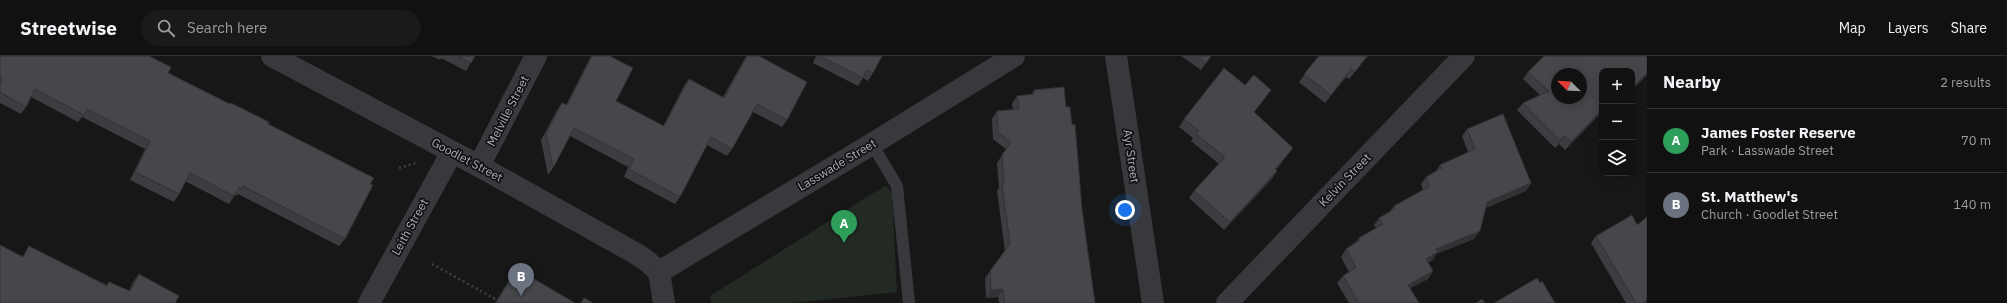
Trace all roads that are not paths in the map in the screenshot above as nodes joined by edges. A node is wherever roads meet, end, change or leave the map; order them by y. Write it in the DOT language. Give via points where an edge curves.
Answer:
graph roads {
  1 [pos="272,56"];
  2 [pos="536,56"];
  3 [pos="1014,56"];
  4 [pos="1116,56"];
  5 [pos="1464,56"];
  6 [pos="872,144"];
  7 [pos="452,152"];
  8 [pos="479,166"];
  9 [pos="659,272"];
  10 [pos="369,303"];
  11 [pos="664,303"];
  12 [pos="909,303"];
  13 [pos="1153,303"];
  14 [pos="1226,303"];
  1 -- 7 [label="street, Goodlet Street"];
  2 -- 8 [label="street, Melville Street"];
  3 -- 6 [label="street, Lasswade Street"];
  4 -- 13 [label="street, Ayr Street"];
  5 -- 14 [label="street, Kelvin Street"];
  6 -- 9 [label="street, Lasswade Street"];
  6 -- 12 [label="lane" via="897,186"];
  7 -- 8 [label="street, Goodlet Street"];
  7 -- 10 [label="street, Leith Street"];
  8 -- 9 [label="street, Goodlet Street" via="636,253"];
  9 -- 11 [label="street"];
}
